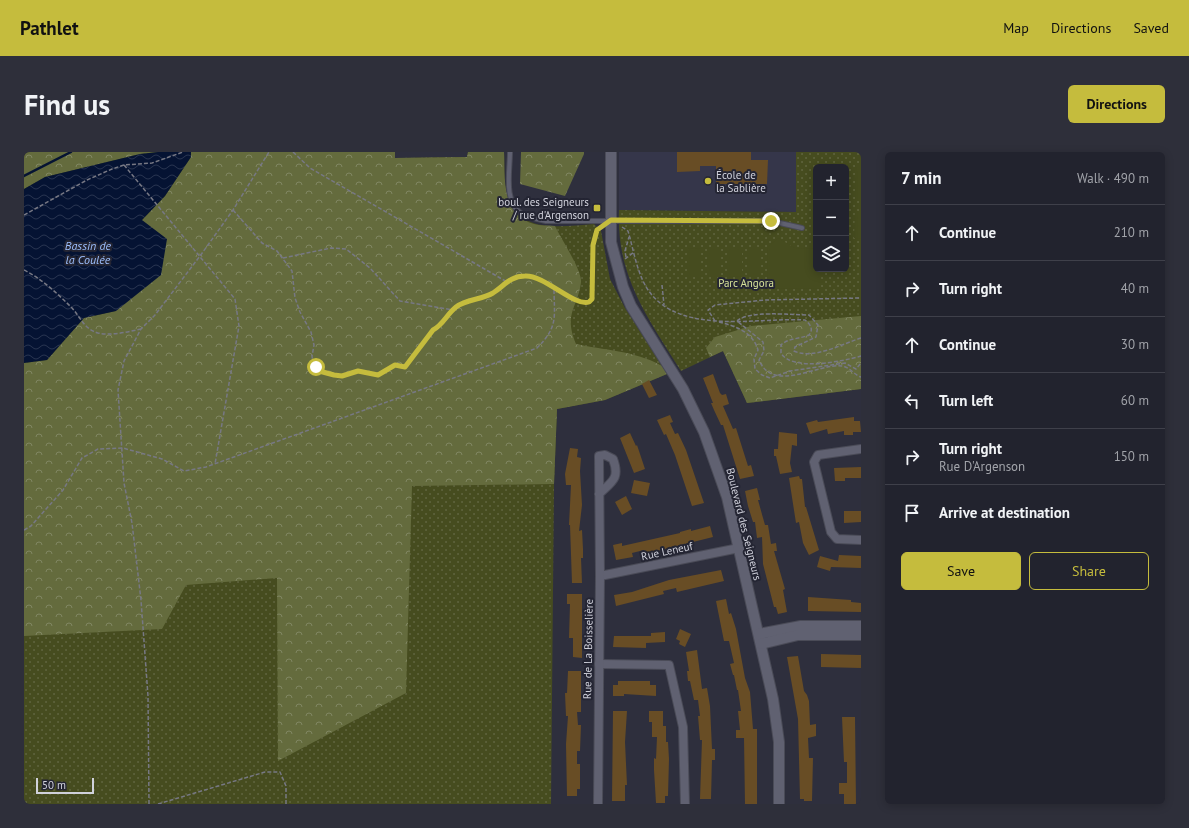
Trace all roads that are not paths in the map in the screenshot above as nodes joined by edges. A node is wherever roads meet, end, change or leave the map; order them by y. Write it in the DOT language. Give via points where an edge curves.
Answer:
graph roads {
  1 [pos="510,152"];
  2 [pos="611,152"];
  3 [pos="611,220"];
  4 [pos="802,228"];
  5 [pos="861,449"];
  6 [pos="599,494"];
  7 [pos="861,540"];
  8 [pos="739,548"];
  9 [pos="600,576"];
  10 [pos="861,626"];
  11 [pos="861,635"];
  12 [pos="760,639"];
  13 [pos="599,664"];
  14 [pos="598,804"];
  15 [pos="685,804"];
  16 [pos="780,804"];
  1 -- 3 [label="lane" via="509,190 512,203 520,213 546,221"];
  2 -- 3 [label="street, Boulevard des Seigneurs"];
  3 -- 4 [label="lane" via="771,221"];
  3 -- 8 [label="street, Boulevard des Seigneurs" via="611,242 623,287 631,306 683,389 704,432 727,497"];
  5 -- 7 [label="street" via="818,455 814,462 831,532 837,539"];
  6 -- 9 [label="street, Rue de La Boisselière"];
  8 -- 9 [label="street, Rue Leneuf"];
  8 -- 12 [label="street, Boulevard des Seigneurs"];
  9 -- 13 [label="street, Rue de La Boisselière"];
  10 -- 12 [label="street" via="801,626"];
  11 -- 12 [label="street" via="798,635"];
  12 -- 16 [label="street, Boulevard des Seigneurs" via="779,742"];
  13 -- 14 [label="street, Rue de La Boisselière"];
  13 -- 15 [label="street" via="669,665 683,727"];
}
